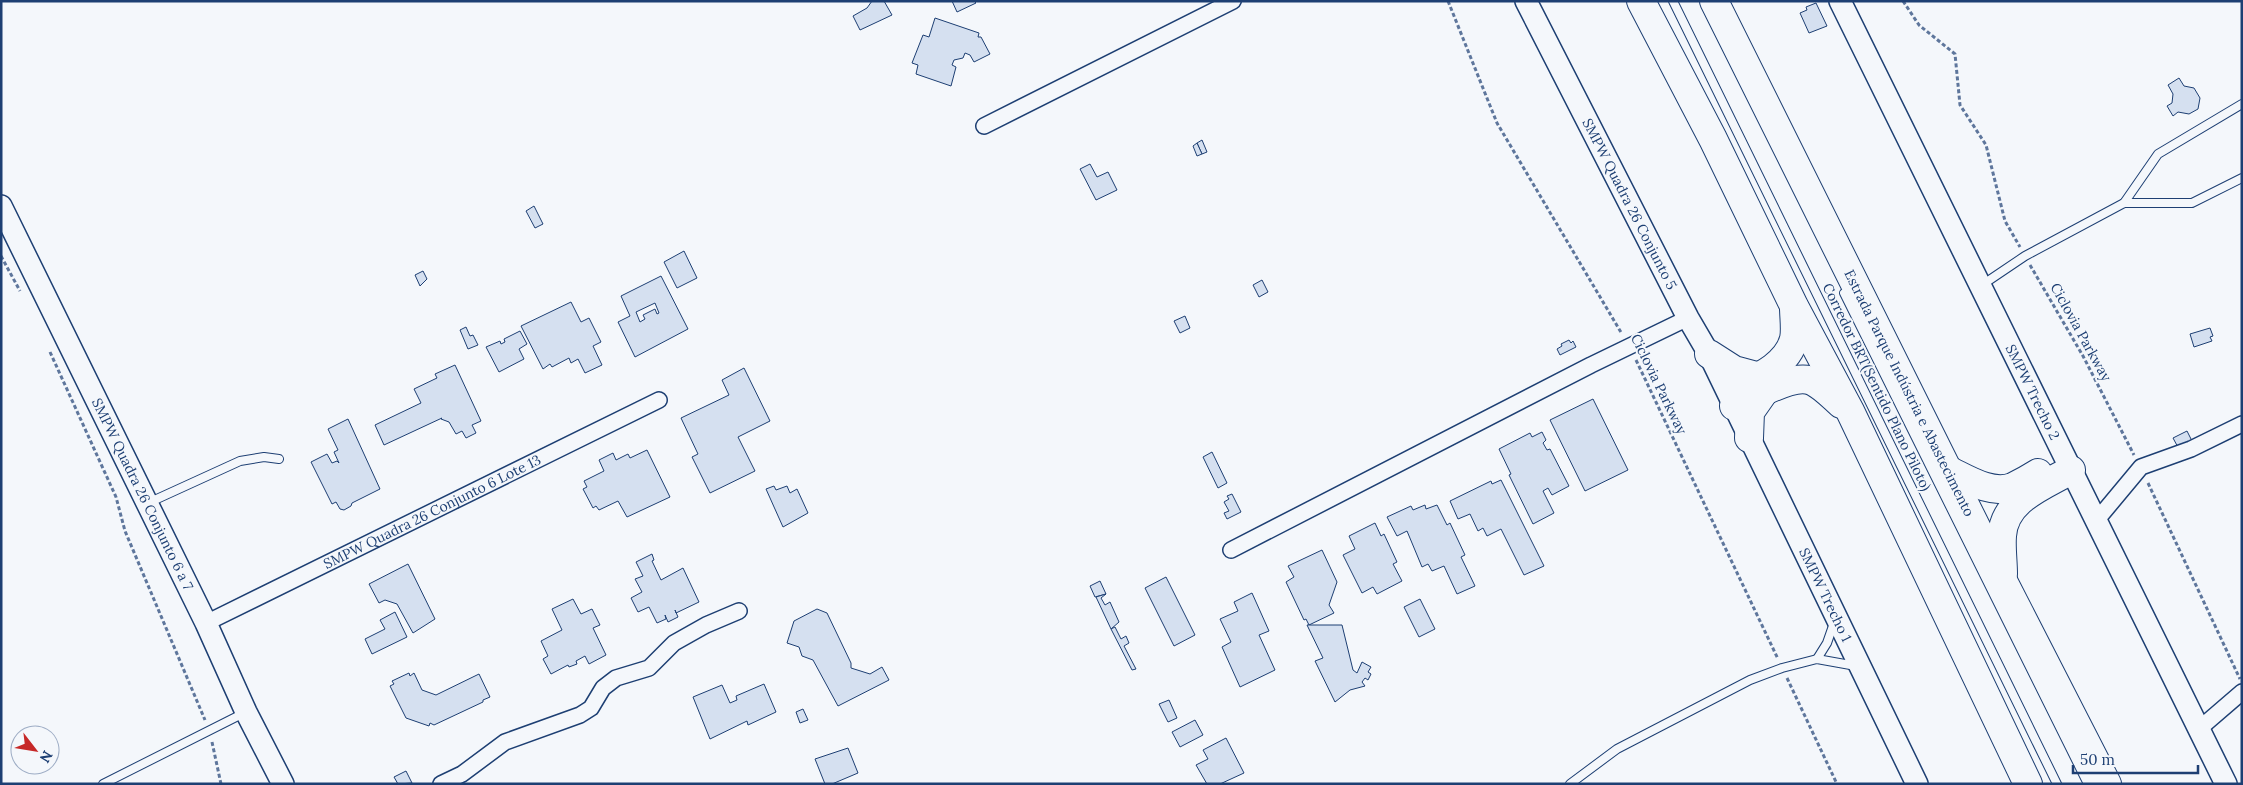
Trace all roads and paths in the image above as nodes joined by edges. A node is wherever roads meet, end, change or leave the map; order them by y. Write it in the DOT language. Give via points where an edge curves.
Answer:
graph roads {
  1 [pos="1233,1"];
  2 [pos="1448,1"];
  3 [pos="1526,1"];
  4 [pos="1641,1"];
  5 [pos="1673,1"];
  6 [pos="1714,1"];
  7 [pos="1840,1"];
  8 [pos="1903,1"];
  9 [pos="2242,104"];
  10 [pos="984,126"];
  11 [pos="2242,178"];
  12 [pos="2124,203"];
  13 [pos="1,206"];
  14 [pos="1,256"];
  15 [pos="2025,256"];
  16 [pos="1840,286"];
  17 [pos="1980,286"];
  18 [pos="23,297"];
  19 [pos="1794,306"];
  20 [pos="1688,318"];
  21 [pos="47,346"];
  22 [pos="1630,347"];
  23 [pos="1709,354"];
  24 [pos="1762,384"];
  25 [pos="1731,399"];
  26 [pos="659,400"];
  27 [pos="1850,411"];
  28 [pos="2242,424"];
  29 [pos="1749,438"];
  30 [pos="280,459"];
  31 [pos="2068,464"];
  32 [pos="2141,467"];
  33 [pos="1948,470"];
  34 [pos="146,504"];
  35 [pos="2096,521"];
  36 [pos="1231,550"];
  37 [pos="2004,583"];
  38 [pos="739,611"];
  39 [pos="1836,617"];
  40 [pos="206,623"];
  41 [pos="1817,659"];
  42 [pos="1860,667"];
  43 [pos="1782,668"];
  44 [pos="2242,683"];
  45 [pos="2242,692"];
  46 [pos="246,712"];
  47 [pos="2199,729"];
  48 [pos="210,730"];
  49 [pos="277,783"];
  50 [pos="103,784"];
  51 [pos="221,784"];
  52 [pos="441,784"];
  53 [pos="1570,784"];
  54 [pos="1837,784"];
  55 [pos="1917,784"];
  56 [pos="2028,784"];
  57 [pos="2057,784"];
  58 [pos="2088,784"];
  59 [pos="2107,784"];
  60 [pos="2226,784"];
  1 -- 10 [label="street"];
  2 -- 22 [label="path, Ciclovia Parkway" via="1497,123"];
  3 -- 20 [label="street, SMPW Quadra 26 Conjunto 5"];
  4 -- 19 [label="highway"];
  5 -- 57 [label="lane, Corredor BRT(Sentido Plano Piloto)"];
  6 -- 33 [label="highway, Estrada Parque Indústria e Abastecimento"];
  7 -- 17 [label="street, SMPW Trecho 2"];
  8 -- 15 [label="path, Ciclovia Parkway" via="1919,25 1955,54 1960,105 1986,145 2005,221"];
  9 -- 12 [label="lane" via="2158,154"];
  11 -- 12 [label="lane" via="2192,203"];
  12 -- 15 [label="lane"];
  13 -- 34 [label="street, SMPW Quadra 26 Conjunto 6 a 7"];
  14 -- 18 [label="path"];
  15 -- 17 [label="lane"];
  15 -- 32 [label="path, Ciclovia Parkway"];
  16 -- 58 [label="lane"];
  17 -- 31 [label="street, SMPW Trecho 2"];
  19 -- 24 [label="highway" via="1795,338 1783,360"];
  19 -- 27 [label="highway"];
  20 -- 22 [label="street"];
  20 -- 23 [label="street, SMPW Quadra 26 Conjunto 5"];
  21 -- 48 [label="path" via="116,498 125,531"];
  22 -- 36 [label="street"];
  22 -- 43 [label="path, Ciclovia Parkway"];
  23 -- 24 [label="highway"];
  23 -- 25 [label="street, SMPW Quadra 26 Conjunto 5"];
  24 -- 25 [label="highway"];
  24 -- 27 [label="highway" via="1806,379"];
  24 -- 29 [label="highway" via="1750,412"];
  25 -- 29 [label="street, SMPW Trecho 1"];
  26 -- 40 [label="street, SMPW Quadra 26 Conjunto 6 Lote 13"];
  27 -- 56 [label="highway"];
  28 -- 32 [label="street"];
  29 -- 39 [label="street, SMPW Trecho 1"];
  30 -- 34 [label="lane" via="264,457 240,461"];
  31 -- 33 [label="highway" via="2012,487 1996,489"];
  31 -- 35 [label="street, SMPW Trecho 2"];
  31 -- 37 [label="highway" via="2020,499 2007,514 2002,534"];
  32 -- 35 [label="street"];
  32 -- 44 [label="path, Ciclovia Parkway"];
  33 -- 37 [label="highway, Estrada Parque Indústria e Abastecimento"];
  34 -- 40 [label="street, SMPW Quadra 26 Conjunto 6 a 7"];
  35 -- 47 [label="street, SMPW Trecho 2"];
  37 -- 59 [label="highway, Estrada Parque Indústria e Abastecimento"];
  38 -- 52 [label="street" via="674,643 649,668 616,678 603,688 591,708 580,715 505,742 462,774"];
  39 -- 41 [label="lane" via="1827,643"];
  39 -- 42 [label="street, SMPW Trecho 1"];
  40 -- 46 [label="street, SMPW Quadra 26 Conjunto 6 a 7"];
  41 -- 42 [label="lane"];
  41 -- 43 [label="lane"];
  42 -- 55 [label="street, SMPW Trecho 1"];
  43 -- 53 [label="lane" via="1750,680 1617,749"];
  43 -- 54 [label="path, Ciclovia Parkway"];
  45 -- 47 [label="street"];
  46 -- 48 [label="lane"];
  46 -- 49 [label="street, SMPW Quadra 26 Conjunto 6 a 7"];
  47 -- 60 [label="street, SMPW Trecho 2"];
  48 -- 50 [label="lane"];
  48 -- 51 [label="path"];
}
